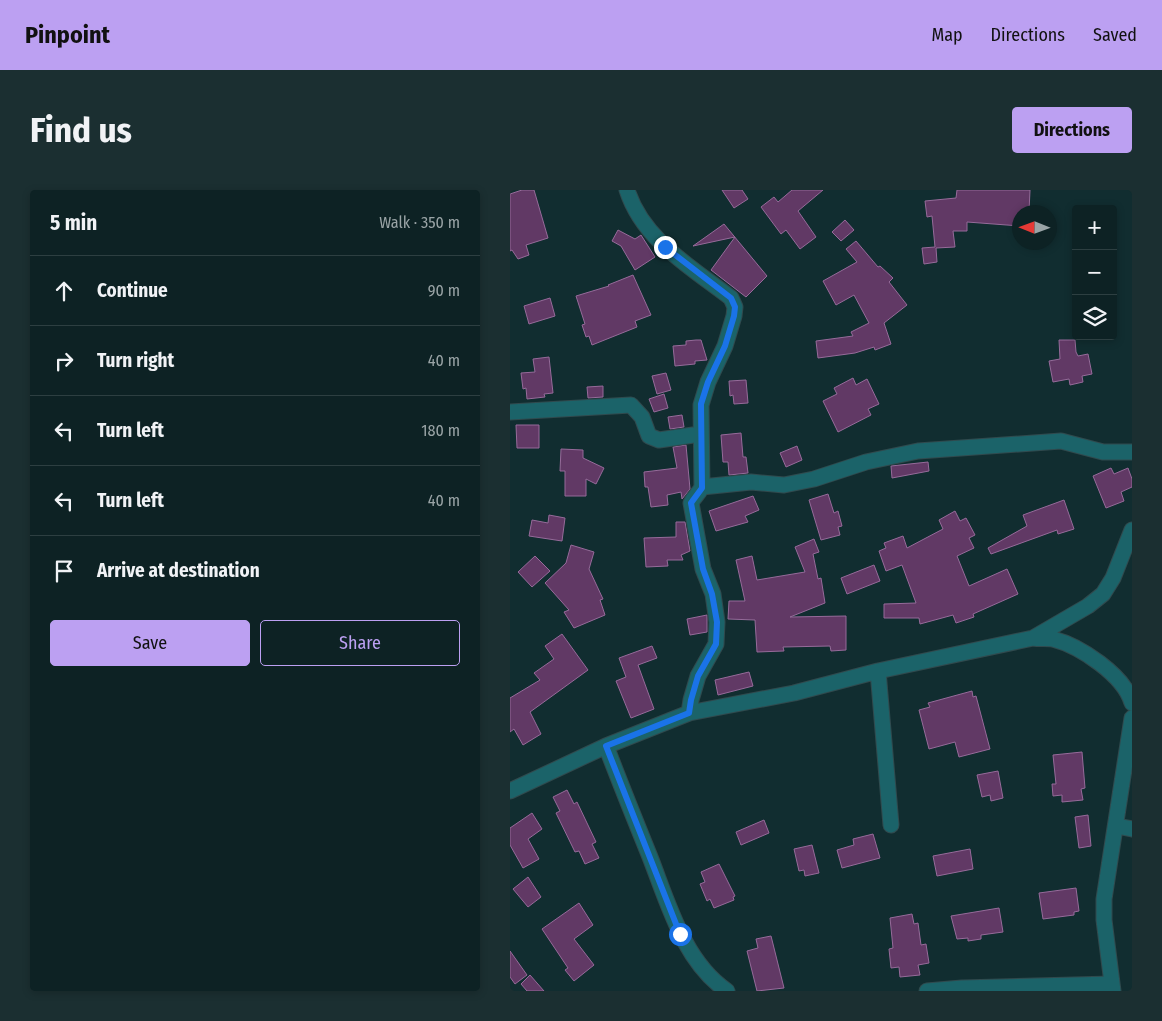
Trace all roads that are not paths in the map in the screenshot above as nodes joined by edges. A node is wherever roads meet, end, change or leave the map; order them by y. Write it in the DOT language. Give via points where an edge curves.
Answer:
graph roads {
  1 [pos="627,190"];
  2 [pos="510,412"];
  3 [pos="700,434"];
  4 [pos="1132,452"];
  5 [pos="702,488"];
  6 [pos="1132,530"];
  7 [pos="1033,638"];
  8 [pos="878,671"];
  9 [pos="1132,703"];
  10 [pos="689,713"];
  11 [pos="1132,718"];
  12 [pos="606,746"];
  13 [pos="510,791"];
  14 [pos="891,825"];
  15 [pos="1117,826"];
  16 [pos="1132,829"];
  17 [pos="1113,988"];
  18 [pos="727,991"];
  19 [pos="927,991"];
  1 -- 3 [label="street" via="645,228 731,298 735,307 725,346 701,404"];
  2 -- 3 [label="street" via="631,405 642,418 648,436 659,440"];
  3 -- 5 [label="street"];
  4 -- 5 [label="street" via="1104,452 1061,440 918,451 866,462 814,480"];
  5 -- 10 [label="street" via="691,503 717,622 716,644 698,676"];
  6 -- 7 [label="street" via="1113,578 1102,594 1088,606"];
  7 -- 8 [label="street"];
  7 -- 9 [label="street" via="1052,639 1070,646 1114,673 1123,683"];
  8 -- 10 [label="street" via="794,693"];
  8 -- 14 [label="street"];
  10 -- 12 [label="street"];
  11 -- 15 [label="street"];
  12 -- 13 [label="street"];
  12 -- 18 [label="street" via="680,934 701,965"];
  15 -- 16 [label="street"];
  15 -- 17 [label="street" via="1104,899"];
  17 -- 19 [label="street"];
}
